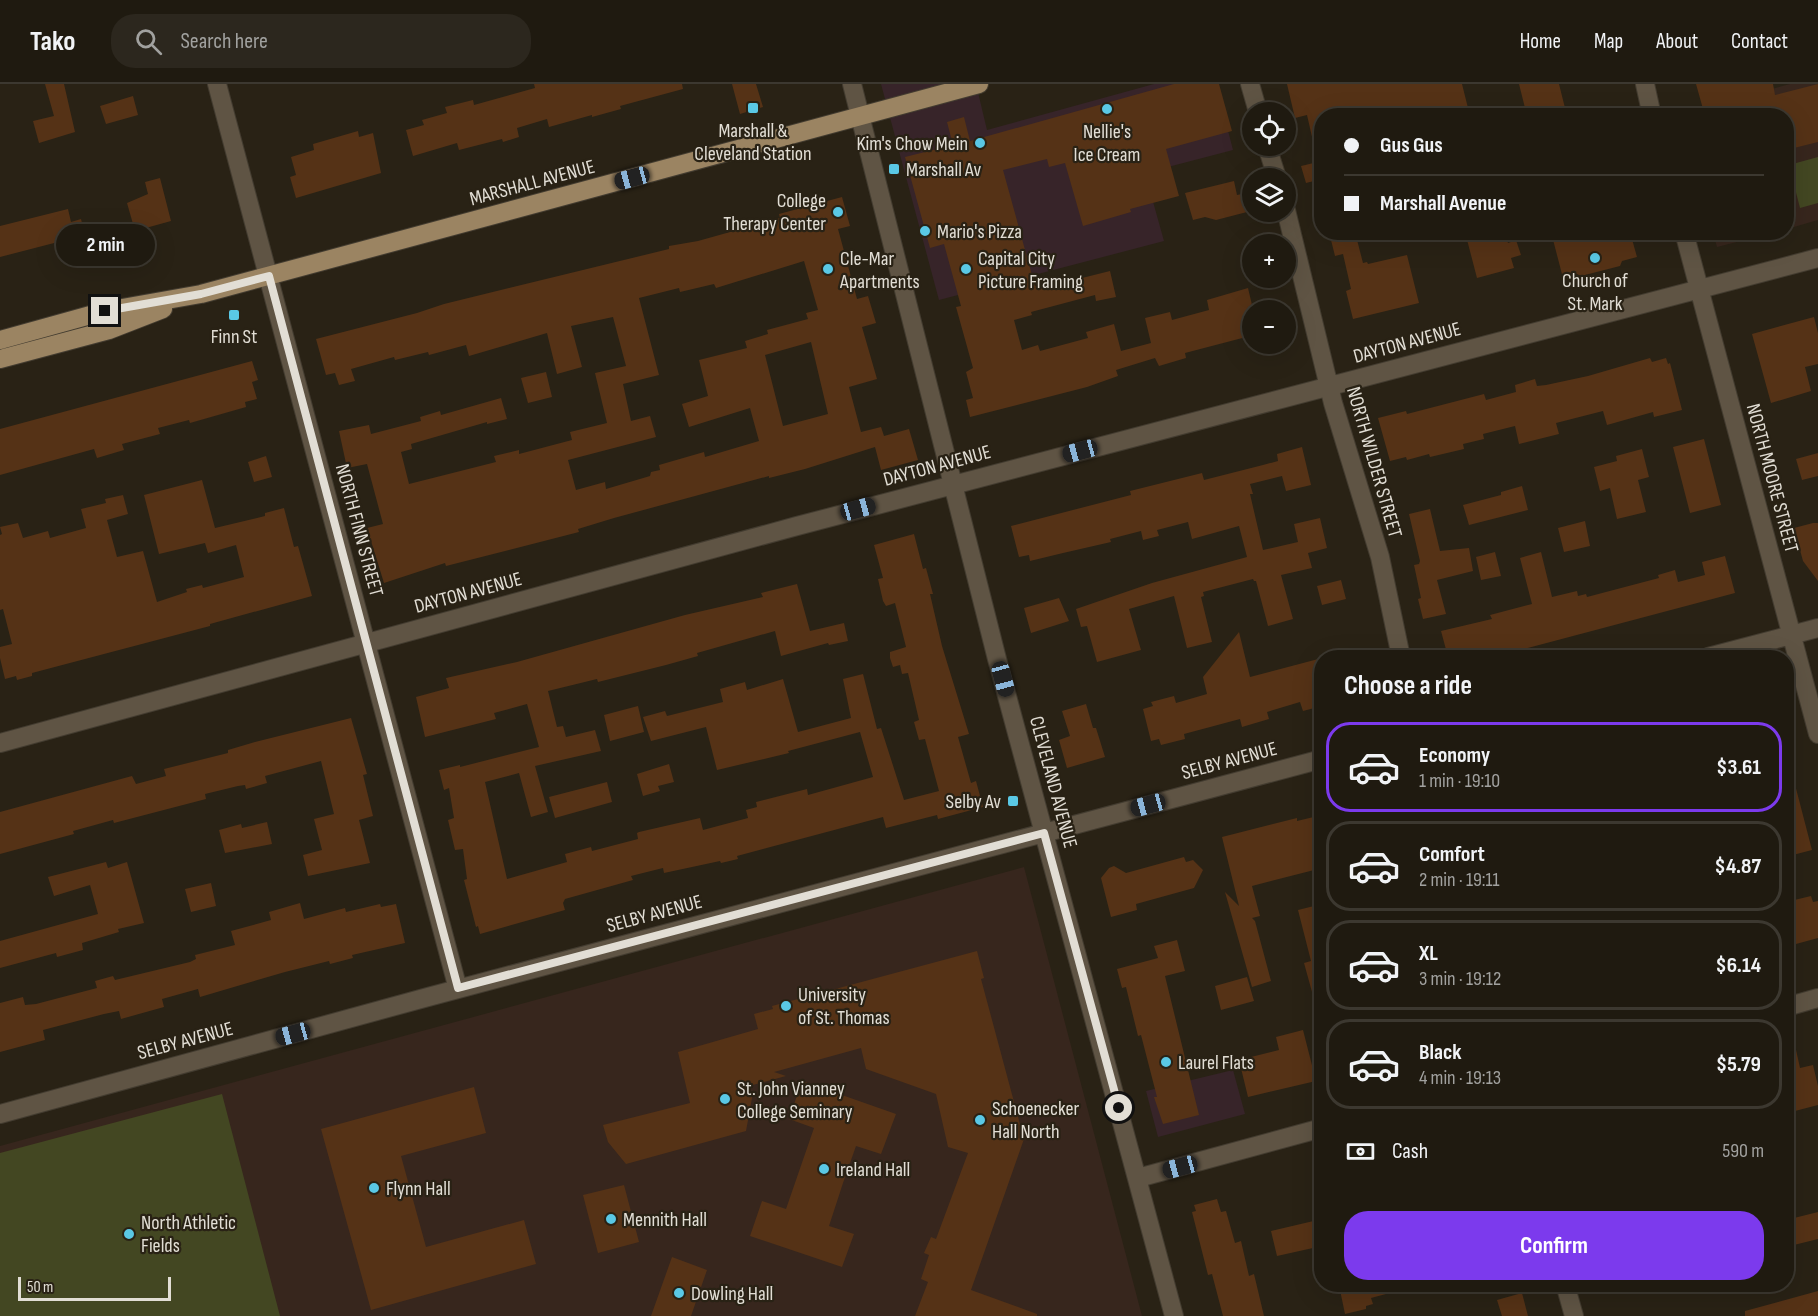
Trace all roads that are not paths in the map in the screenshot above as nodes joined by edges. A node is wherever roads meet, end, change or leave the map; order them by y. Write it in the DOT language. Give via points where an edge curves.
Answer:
graph roads {
  1 [pos="217,84"];
  2 [pos="852,84"];
  3 [pos="979,84"];
  4 [pos="1250,84"];
  5 [pos="1645,84"];
  6 [pos="1255,102"];
  7 [pos="1650,108"];
  8 [pos="861,118"];
  9 [pos="1289,222"];
  10 [pos="1686,240"];
  11 [pos="1818,258"];
  12 [pos="269,276"];
  13 [pos="1699,289"];
  14 [pos="201,294"];
  15 [pos="0,340"];
  16 [pos="0,360"];
  17 [pos="1329,385"];
  18 [pos="954,484"];
  19 [pos="1818,628"];
  20 [pos="1791,635"];
  21 [pos="366,643"];
  22 [pos="1400,650"];
  23 [pos="1734,650"];
  24 [pos="1818,734"];
  25 [pos="0,743"];
  26 [pos="1314,761"];
  27 [pos="1044,833"];
  28 [pos="458,988"];
  29 [pos="1818,998"];
  30 [pos="1794,1004"];
  31 [pos="0,1114"];
  32 [pos="1314,1130"];
  33 [pos="1138,1178"];
  34 [pos="1567,1292"];
  35 [pos="1174,1316"];
  36 [pos="1574,1316"];
  1 -- 12 [label="street, NORTH FINN STREET"];
  2 -- 8 [label="street, CLEVELAND AVENUE"];
  3 -- 8 [label="main road, MARSHALL AVENUE"];
  4 -- 6 [label="street"];
  5 -- 7 [label="street"];
  8 -- 12 [label="main road, MARSHALL AVENUE"];
  8 -- 18 [label="street, CLEVELAND AVENUE"];
  9 -- 17 [label="street, NORTH WILDER STREET"];
  10 -- 13 [label="street, NORTH MOORE STREET"];
  11 -- 13 [label="street, DAYTON AVENUE"];
  12 -- 14 [label="main road, MARSHALL AVENUE"];
  12 -- 21 [label="street, NORTH FINN STREET"];
  13 -- 17 [label="street, DAYTON AVENUE"];
  13 -- 20 [label="street, NORTH MOORE STREET"];
  14 -- 15 [label="main road, MARSHALL AVENUE" via="105,311"];
  14 -- 16 [label="main road, MARSHALL AVENUE" via="109,330"];
  17 -- 18 [label="street, DAYTON AVENUE"];
  17 -- 22 [label="street, NORTH WILDER STREET" via="1380,557"];
  18 -- 21 [label="street, DAYTON AVENUE"];
  18 -- 27 [label="street, CLEVELAND AVENUE"];
  19 -- 20 [label="street"];
  20 -- 23 [label="street"];
  20 -- 24 [label="street, NORTH MOORE STREET"];
  21 -- 25 [label="street, DAYTON AVENUE"];
  21 -- 28 [label="street, NORTH FINN STREET"];
  26 -- 27 [label="street, SELBY AVENUE"];
  27 -- 28 [label="street, SELBY AVENUE"];
  27 -- 33 [label="street, CLEVELAND AVENUE"];
  28 -- 31 [label="street, SELBY AVENUE"];
  29 -- 30 [label="street"];
  32 -- 33 [label="street"];
  33 -- 35 [label="street, CLEVELAND AVENUE"];
  34 -- 36 [label="street"];
}
